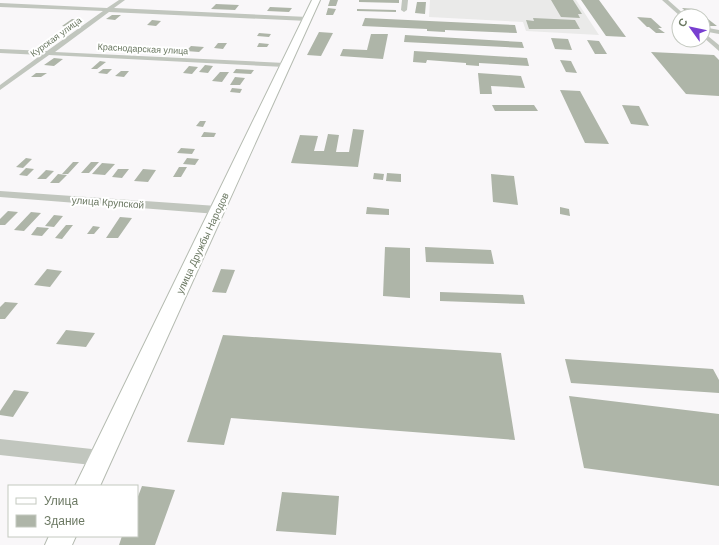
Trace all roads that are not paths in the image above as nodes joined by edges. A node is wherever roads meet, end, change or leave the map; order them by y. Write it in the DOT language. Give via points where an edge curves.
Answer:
graph roads {
  1 [pos="122,0"];
  2 [pos="316,0"];
  3 [pos="404,0"];
  4 [pos="666,0"];
  5 [pos="0,5"];
  6 [pos="674,8"];
  7 [pos="108,10"];
  8 [pos="404,10"];
  9 [pos="308,19"];
  10 [pos="711,42"];
  11 [pos="719,49"];
  12 [pos="0,51"];
  13 [pos="48,53"];
  14 [pos="285,65"];
  15 [pos="0,88"];
  16 [pos="0,194"];
  17 [pos="217,210"];
  18 [pos="0,447"];
  19 [pos="101,458"];
  20 [pos="88,485"];
  1 -- 7 [label="street, Курская улица"];
  2 -- 9 [label="street, улица Дружбы Народов"];
  3 -- 8 [label="street"];
  4 -- 6 [label="street"];
  5 -- 7 [label="street"];
  7 -- 9 [label="street"];
  7 -- 13 [label="street, Курская улица"];
  9 -- 14 [label="street, улица Дружбы Народов"];
  10 -- 11 [label="street"];
  12 -- 13 [label="street, Краснодарская улица"];
  13 -- 14 [label="street, Краснодарская улица"];
  13 -- 15 [label="street, Курская улица"];
  14 -- 17 [label="street, улица Дружбы Народов"];
  16 -- 17 [label="street, улица Крупской"];
  17 -- 19 [label="street, улица Дружбы Народов"];
  18 -- 19 [label="street"];
  19 -- 20 [label="street, улица Дружбы Народов"];
}
